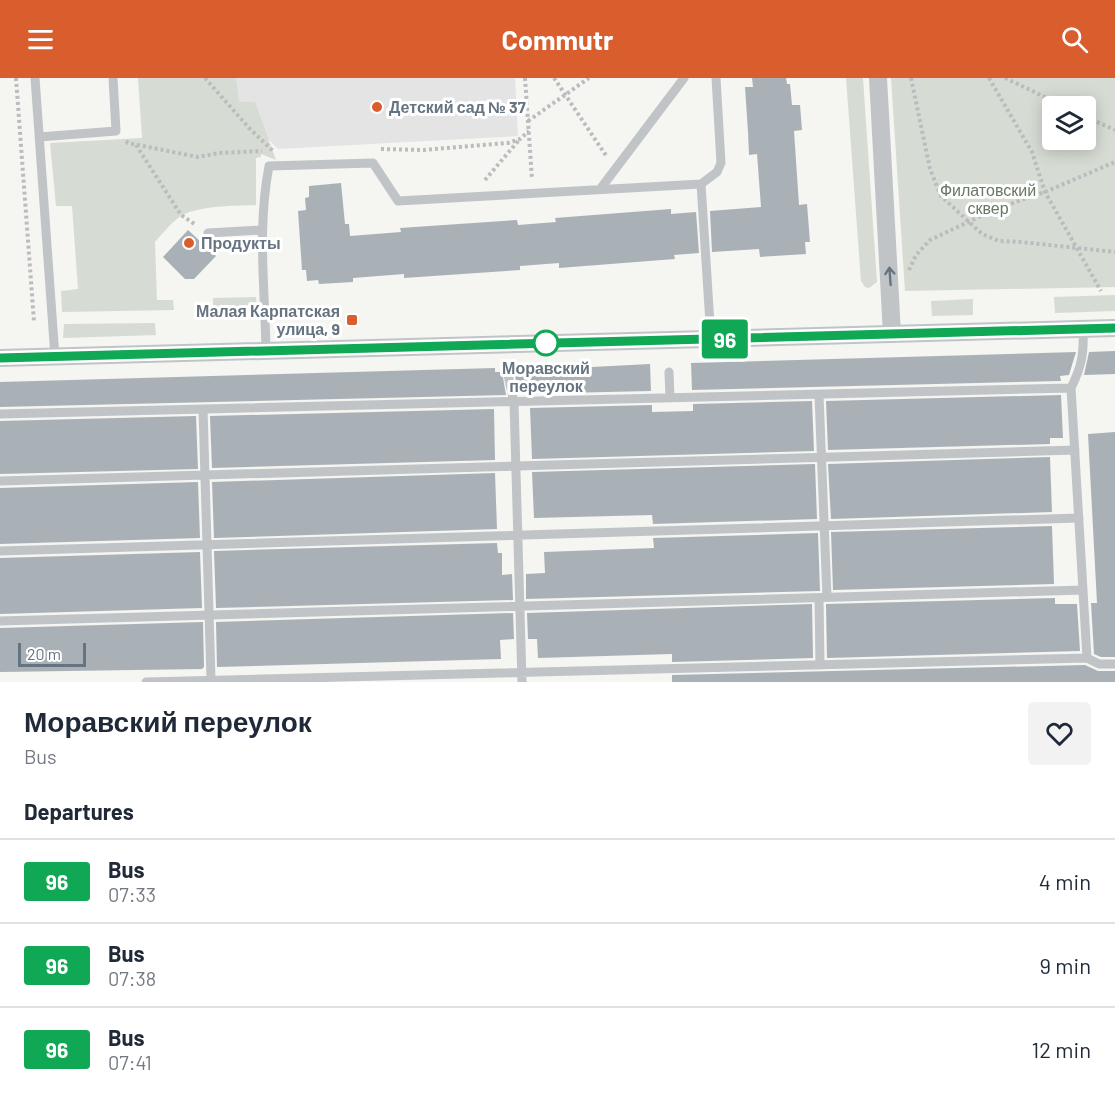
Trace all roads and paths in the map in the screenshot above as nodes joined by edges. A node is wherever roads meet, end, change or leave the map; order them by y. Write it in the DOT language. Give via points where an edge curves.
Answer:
graph roads {
  1 [pos="16,78"];
  2 [pos="35,78"];
  3 [pos="113,78"];
  4 [pos="205,78"];
  5 [pos="525,78"];
  6 [pos="554,78"];
  7 [pos="589,78"];
  8 [pos="684,78"];
  9 [pos="716,78"];
  10 [pos="878,78"];
  11 [pos="911,78"];
  12 [pos="989,78"];
  13 [pos="1005,78"];
  14 [pos="565,95"];
  15 [pos="1043,96"];
  16 [pos="528,121"];
  17 [pos="1096,121"];
  18 [pos="1115,130"];
  19 [pos="116,131"];
  20 [pos="529,131"];
  21 [pos="39,137"];
  22 [pos="520,140"];
  23 [pos="136,145"];
  24 [pos="377,149"];
  25 [pos="1115,162"];
  26 [pos="617,170"];
  27 [pos="701,184"];
  28 [pos="532,188"];
  29 [pos="601,188"];
  30 [pos="1045,192"];
  31 [pos="468,197"];
  32 [pos="968,222"];
  33 [pos="262,230"];
  34 [pos="207,233"];
  35 [pos="1078,249"];
  36 [pos="1115,252"];
  37 [pos="908,272"];
  38 [pos="1101,291"];
  39 [pos="34,322"];
  40 [pos="1115,328"];
  41 [pos="1083,329"];
  42 [pos="892,334"];
  43 [pos="711,339"];
  44 [pos="266,351"];
  45 [pos="55,357"];
  46 [pos="0,358"];
  47 [pos="669,372"];
  48 [pos="508,375"];
  49 [pos="1071,388"];
  50 [pos="819,394"];
  51 [pos="670,398"];
  52 [pos="514,402"];
  53 [pos="203,409"];
  54 [pos="0,414"];
  55 [pos="1075,450"];
  56 [pos="821,457"];
  57 [pos="516,466"];
  58 [pos="205,475"];
  59 [pos="0,481"];
  60 [pos="1079,518"];
  61 [pos="824,526"];
  62 [pos="518,535"];
  63 [pos="207,545"];
  64 [pos="0,551"];
  65 [pos="1083,590"];
  66 [pos="823,597"];
  67 [pos="519,606"];
  68 [pos="209,615"];
  69 [pos="0,621"];
  70 [pos="1087,658"];
  71 [pos="1115,664"];
  72 [pos="820,665"];
  73 [pos="521,677"];
  74 [pos="211,680"];
  75 [pos="146,682"];
  1 -- 39 [label="path"];
  2 -- 21 [label="lane"];
  3 -- 19 [label="lane"];
  4 -- 23 [label="path" via="276,154 240,152 198,157"];
  5 -- 16 [label="path"];
  6 -- 14 [label="path"];
  7 -- 14 [label="path"];
  8 -- 26 [label="lane"];
  9 -- 27 [label="lane" via="721,163 717,172"];
  42 -- 10 [label="street, one-way"];
  11 -- 32 [label="path" via="930,169 941,196"];
  12 -- 30 [label="path" via="1032,152"];
  13 -- 15 [label="path"];
  14 -- 16 [label="path"];
  14 -- 26 [label="path"];
  16 -- 20 [label="path"];
  17 -- 18 [label="path"];
  19 -- 21 [label="lane"];
  19 -- 23 [label="path"];
  20 -- 22 [label="path"];
  20 -- 28 [label="path"];
  21 -- 45 [label="lane"];
  22 -- 24 [label="path" via="447,149"];
  22 -- 31 [label="path"];
  23 -- 34 [label="path" via="181,215"];
  25 -- 30 [label="path"];
  26 -- 29 [label="lane"];
  27 -- 29 [label="lane"];
  27 -- 43 [label="lane"];
  29 -- 31 [label="lane"];
  30 -- 32 [label="path"];
  30 -- 35 [label="path"];
  31 -- 33 [label="lane" via="399,201 373,163 269,166"];
  32 -- 35 [label="path" via="999,241"];
  32 -- 37 [label="path" via="930,240 916,255"];
  33 -- 34 [label="lane"];
  33 -- 44 [label="lane"];
  35 -- 36 [label="path"];
  35 -- 38 [label="path"];
  40 -- 41 [label="street"];
  41 -- 42 [label="street"];
  41 -- 49 [label="lane" via="1081,367"];
  42 -- 43 [label="street"];
  43 -- 44 [label="street"];
  44 -- 45 [label="street"];
  45 -- 46 [label="street"];
  47 -- 51 [label="lane"];
  48 -- 52 [label="lane"];
  49 -- 50 [label="lane"];
  49 -- 55 [label="lane"];
  50 -- 51 [label="lane"];
  50 -- 56 [label="lane"];
  51 -- 52 [label="lane"];
  52 -- 53 [label="lane"];
  52 -- 57 [label="lane"];
  53 -- 54 [label="lane"];
  53 -- 58 [label="lane"];
  55 -- 56 [label="lane"];
  55 -- 60 [label="lane"];
  56 -- 57 [label="lane"];
  56 -- 61 [label="lane"];
  57 -- 58 [label="lane"];
  57 -- 62 [label="lane"];
  58 -- 59 [label="lane"];
  58 -- 63 [label="lane"];
  60 -- 61 [label="lane"];
  60 -- 65 [label="lane"];
  61 -- 62 [label="lane"];
  61 -- 66 [label="lane"];
  62 -- 63 [label="lane"];
  62 -- 67 [label="lane"];
  63 -- 64 [label="lane"];
  63 -- 68 [label="lane"];
  65 -- 66 [label="lane"];
  65 -- 70 [label="lane"];
  66 -- 67 [label="lane"];
  66 -- 72 [label="lane"];
  67 -- 68 [label="lane"];
  67 -- 73 [label="lane"];
  68 -- 69 [label="lane"];
  68 -- 74 [label="lane"];
  70 -- 71 [label="lane"];
  70 -- 72 [label="lane"];
  72 -- 73 [label="lane"];
  73 -- 74 [label="lane"];
  74 -- 75 [label="lane"];
}
